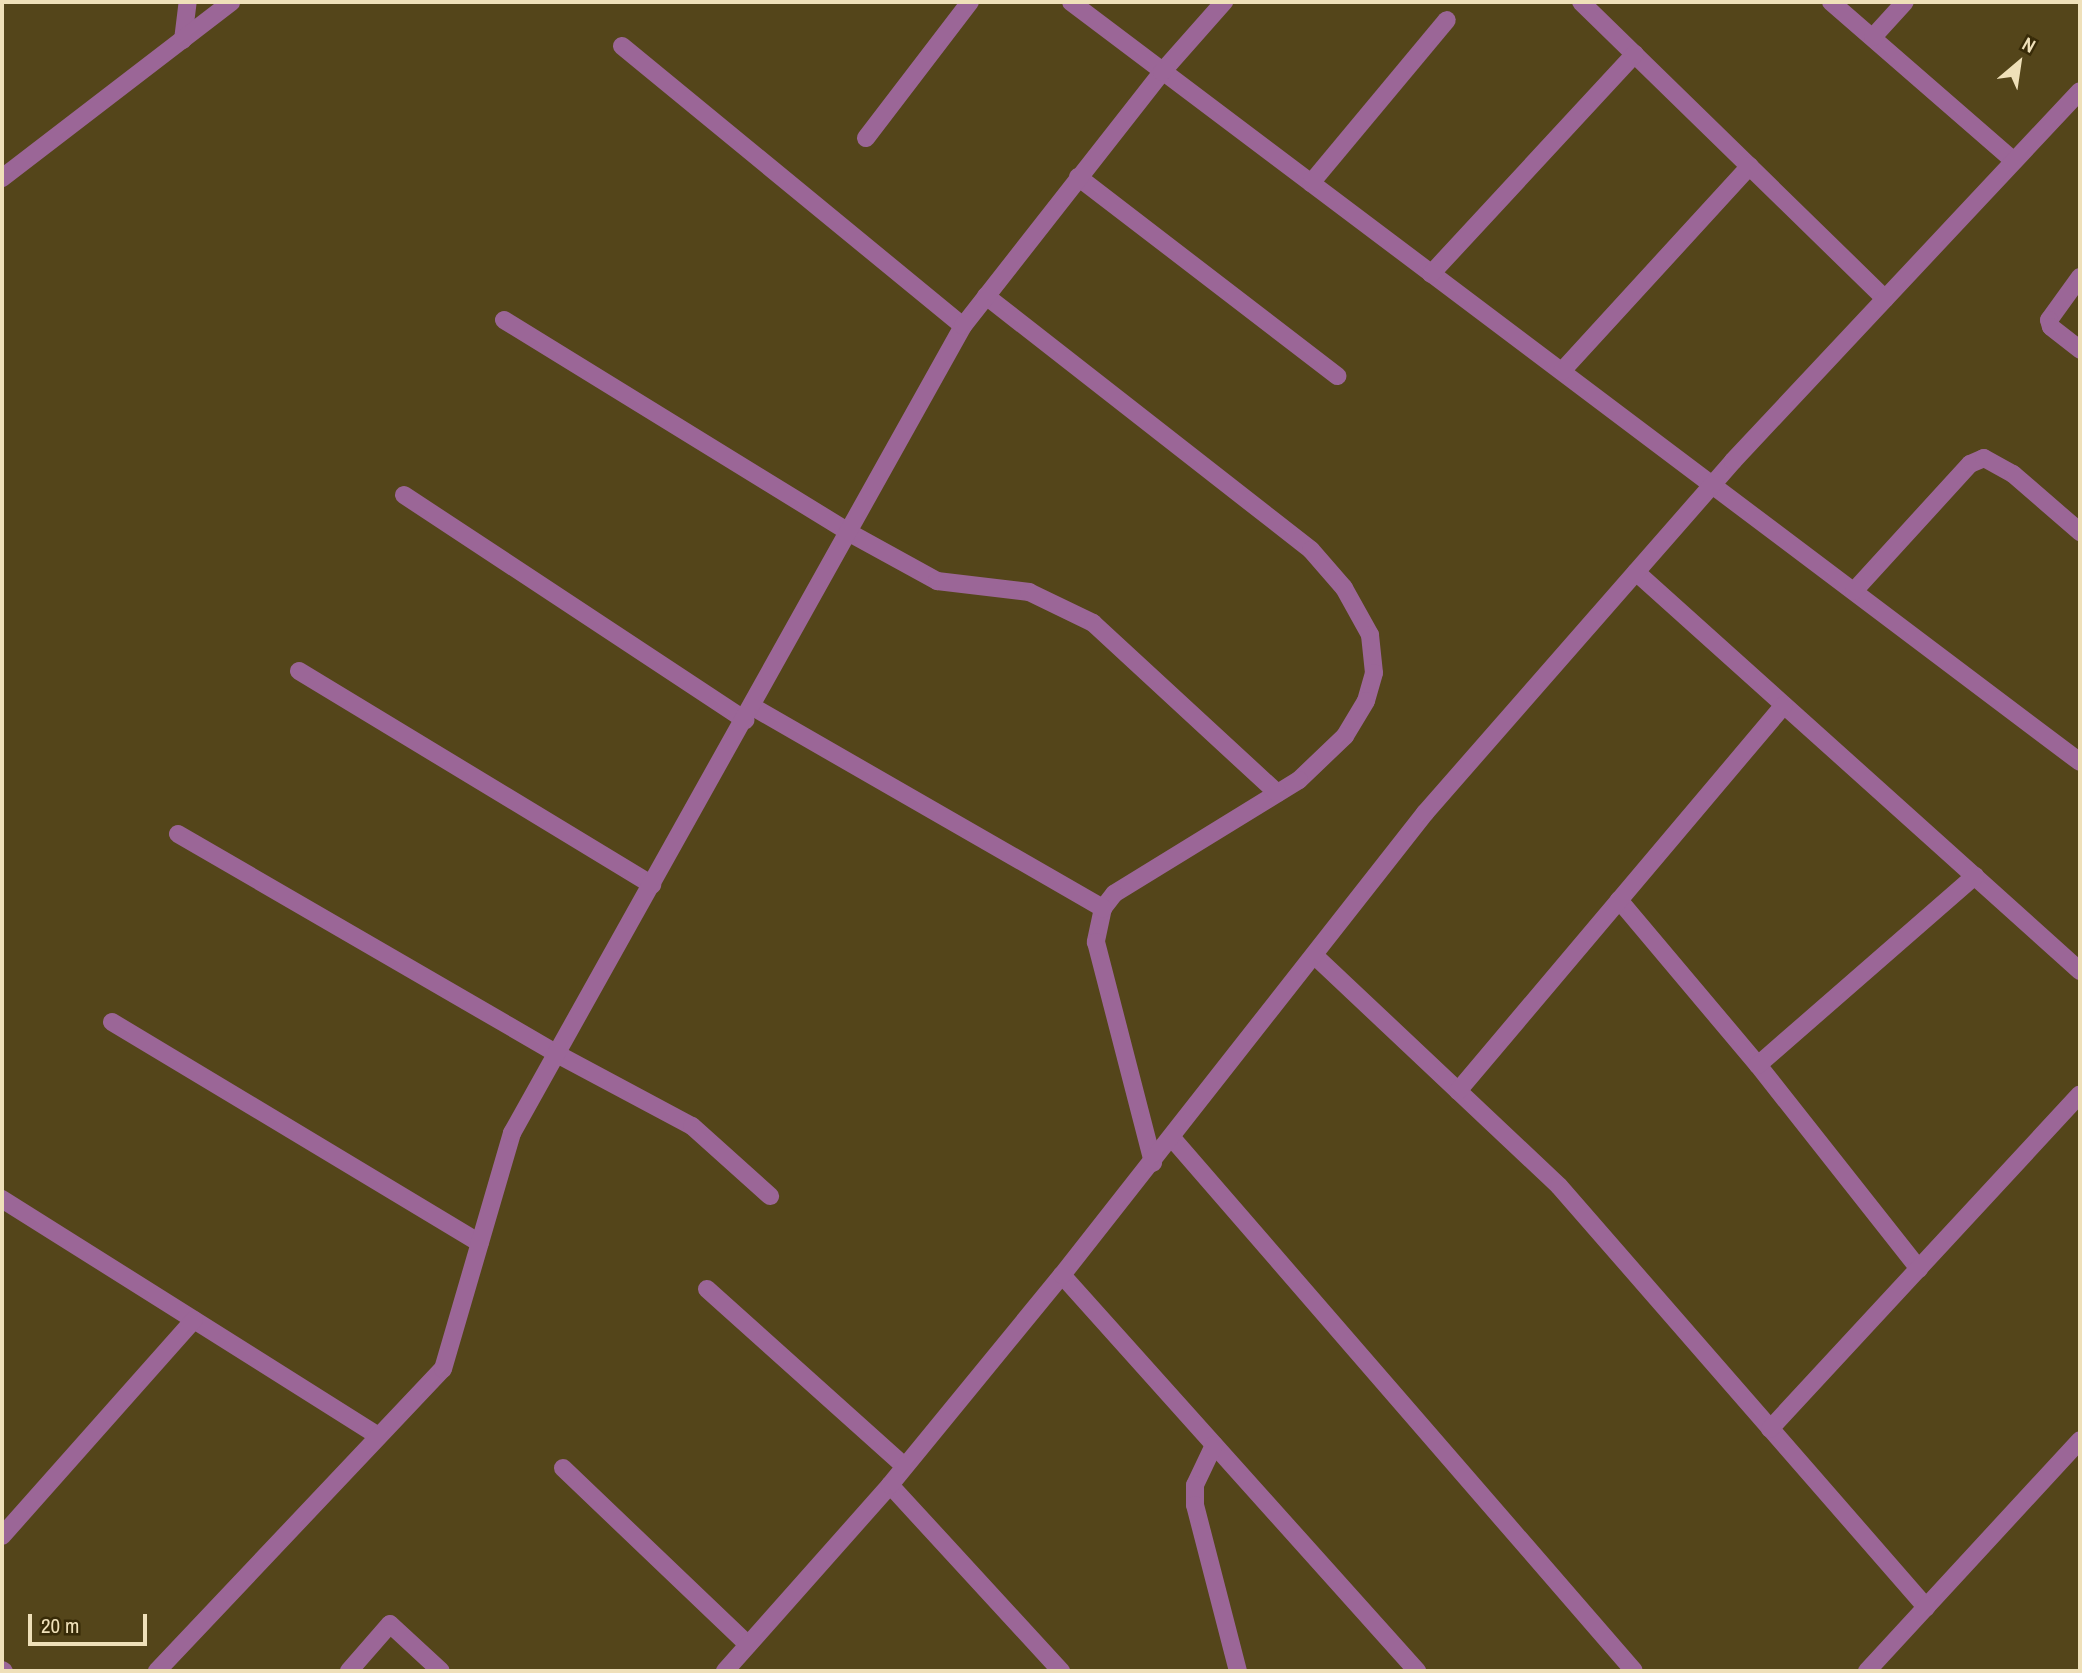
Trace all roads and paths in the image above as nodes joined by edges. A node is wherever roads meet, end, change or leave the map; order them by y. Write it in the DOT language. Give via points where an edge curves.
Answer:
graph roads {
  1 [pos="188,2"];
  2 [pos="231,2"];
  3 [pos="970,2"];
  4 [pos="1071,2"];
  5 [pos="1224,2"];
  6 [pos="1581,2"];
  7 [pos="1831,2"];
  8 [pos="1905,2"];
  9 [pos="1447,20"];
  10 [pos="1872,37"];
  11 [pos="183,40"];
  12 [pos="622,46"];
  13 [pos="1635,54"];
  14 [pos="1162,72"];
  15 [pos="2080,91"];
  16 [pos="866,138"];
  17 [pos="2014,161"];
  18 [pos="1750,166"];
  19 [pos="1078,177"];
  20 [pos="2,178"];
  21 [pos="1311,183"];
  22 [pos="1431,274"];
  23 [pos="2080,277"];
  24 [pos="986,296"];
  25 [pos="1885,299"];
  26 [pos="504,320"];
  27 [pos="963,326"];
  28 [pos="2080,350"];
  29 [pos="1562,371"];
  30 [pos="1337,376"];
  31 [pos="1713,484"];
  32 [pos="404,495"];
  33 [pos="848,532"];
  34 [pos="2080,532"];
  35 [pos="1636,572"];
  36 [pos="1854,591"];
  37 [pos="299,671"];
  38 [pos="1784,705"];
  39 [pos="749,713"];
  40 [pos="2080,762"];
  41 [pos="1277,793"];
  42 [pos="178,834"];
  43 [pos="1975,876"];
  44 [pos="652,886"];
  45 [pos="1619,900"];
  46 [pos="1103,908"];
  47 [pos="1315,956"];
  48 [pos="2080,971"];
  49 [pos="112,1022"];
  50 [pos="557,1054"];
  51 [pos="1758,1065"];
  52 [pos="1458,1091"];
  53 [pos="2080,1094"];
  54 [pos="1172,1138"];
  55 [pos="1153,1163"];
  56 [pos="770,1196"];
  57 [pos="2,1199"];
  58 [pos="480,1243"];
  59 [pos="1919,1269"];
  60 [pos="1062,1275"];
  61 [pos="707,1289"];
  62 [pos="194,1320"];
  63 [pos="1770,1429"];
  64 [pos="379,1436"];
  65 [pos="2080,1440"];
  66 [pos="1214,1445"];
  67 [pos="903,1465"];
  68 [pos="564,1468"];
  69 [pos="890,1485"];
  70 [pos="2,1536"];
  71 [pos="1926,1607"];
  72 [pos="748,1645"];
  73 [pos="1049,1667"];
  74 [pos="157,1671"];
  75 [pos="349,1671"];
  76 [pos="441,1671"];
  77 [pos="725,1671"];
  78 [pos="1238,1671"];
  79 [pos="1417,1671"];
  80 [pos="1633,1671"];
  81 [pos="1867,1671"];
  1 -- 11 [label="street"];
  2 -- 11 [label="street"];
  3 -- 16 [label="street"];
  4 -- 14 [label="street"];
  5 -- 14 [label="street"];
  6 -- 13 [label="street"];
  7 -- 10 [label="street"];
  8 -- 10 [label="street"];
  9 -- 21 [label="street"];
  10 -- 17 [label="street"];
  11 -- 20 [label="street"];
  12 -- 27 [label="street"];
  13 -- 18 [label="street"];
  13 -- 22 [label="street"];
  14 -- 19 [label="street"];
  14 -- 21 [label="street"];
  15 -- 17 [label="street"];
  17 -- 25 [label="street"];
  18 -- 25 [label="street"];
  18 -- 29 [label="street"];
  19 -- 24 [label="street"];
  19 -- 30 [label="street"];
  21 -- 22 [label="street"];
  22 -- 29 [label="street"];
  23 -- 28 [label="street" via="2049,320 2051,327"];
  24 -- 27 [label="street"];
  24 -- 41 [label="street" via="1311,550 1344,588 1370,635 1374,673 1366,701 1345,736"];
  25 -- 31 [label="street"];
  26 -- 33 [label="street"];
  27 -- 33 [label="street"];
  29 -- 31 [label="street"];
  31 -- 35 [label="street"];
  31 -- 36 [label="street"];
  32 -- 39 [label="street"];
  33 -- 39 [label="street"];
  33 -- 41 [label="street" via="937,581 1030,592 1093,623"];
  34 -- 36 [label="street" via="2013,474 1984,458 1970,464"];
  35 -- 38 [label="street"];
  35 -- 47 [label="street" via="1425,813"];
  36 -- 40 [label="street"];
  37 -- 44 [label="street"];
  38 -- 43 [label="street"];
  38 -- 45 [label="street"];
  39 -- 44 [label="street"];
  39 -- 46 [label="street"];
  41 -- 46 [label="street" via="1114,894"];
  42 -- 50 [label="street"];
  43 -- 48 [label="street"];
  43 -- 51 [label="street"];
  44 -- 50 [label="street"];
  45 -- 51 [label="street"];
  45 -- 52 [label="street"];
  46 -- 55 [label="street" via="1096,942"];
  47 -- 52 [label="street"];
  47 -- 54 [label="street"];
  49 -- 58 [label="street"];
  50 -- 56 [label="street" via="692,1126"];
  50 -- 58 [label="street" via="512,1133"];
  51 -- 59 [label="street"];
  52 -- 63 [label="street" via="1559,1186"];
  53 -- 59 [label="street"];
  54 -- 55 [label="street"];
  54 -- 80 [label="street"];
  55 -- 60 [label="street"];
  57 -- 62 [label="street"];
  58 -- 64 [label="street" via="443,1369"];
  59 -- 63 [label="street"];
  60 -- 66 [label="street"];
  60 -- 67 [label="street"];
  61 -- 67 [label="street"];
  62 -- 64 [label="street"];
  62 -- 70 [label="street"];
  63 -- 71 [label="street"];
  64 -- 74 [label="street"];
  65 -- 71 [label="street"];
  66 -- 78 [label="street" via="1195,1485 1195,1505"];
  66 -- 79 [label="street"];
  67 -- 69 [label="street"];
  68 -- 72 [label="street"];
  69 -- 72 [label="street"];
  69 -- 73 [label="street"];
  71 -- 81 [label="street"];
  72 -- 77 [label="street"];
  75 -- 76 [label="street" via="390,1624"];
}
